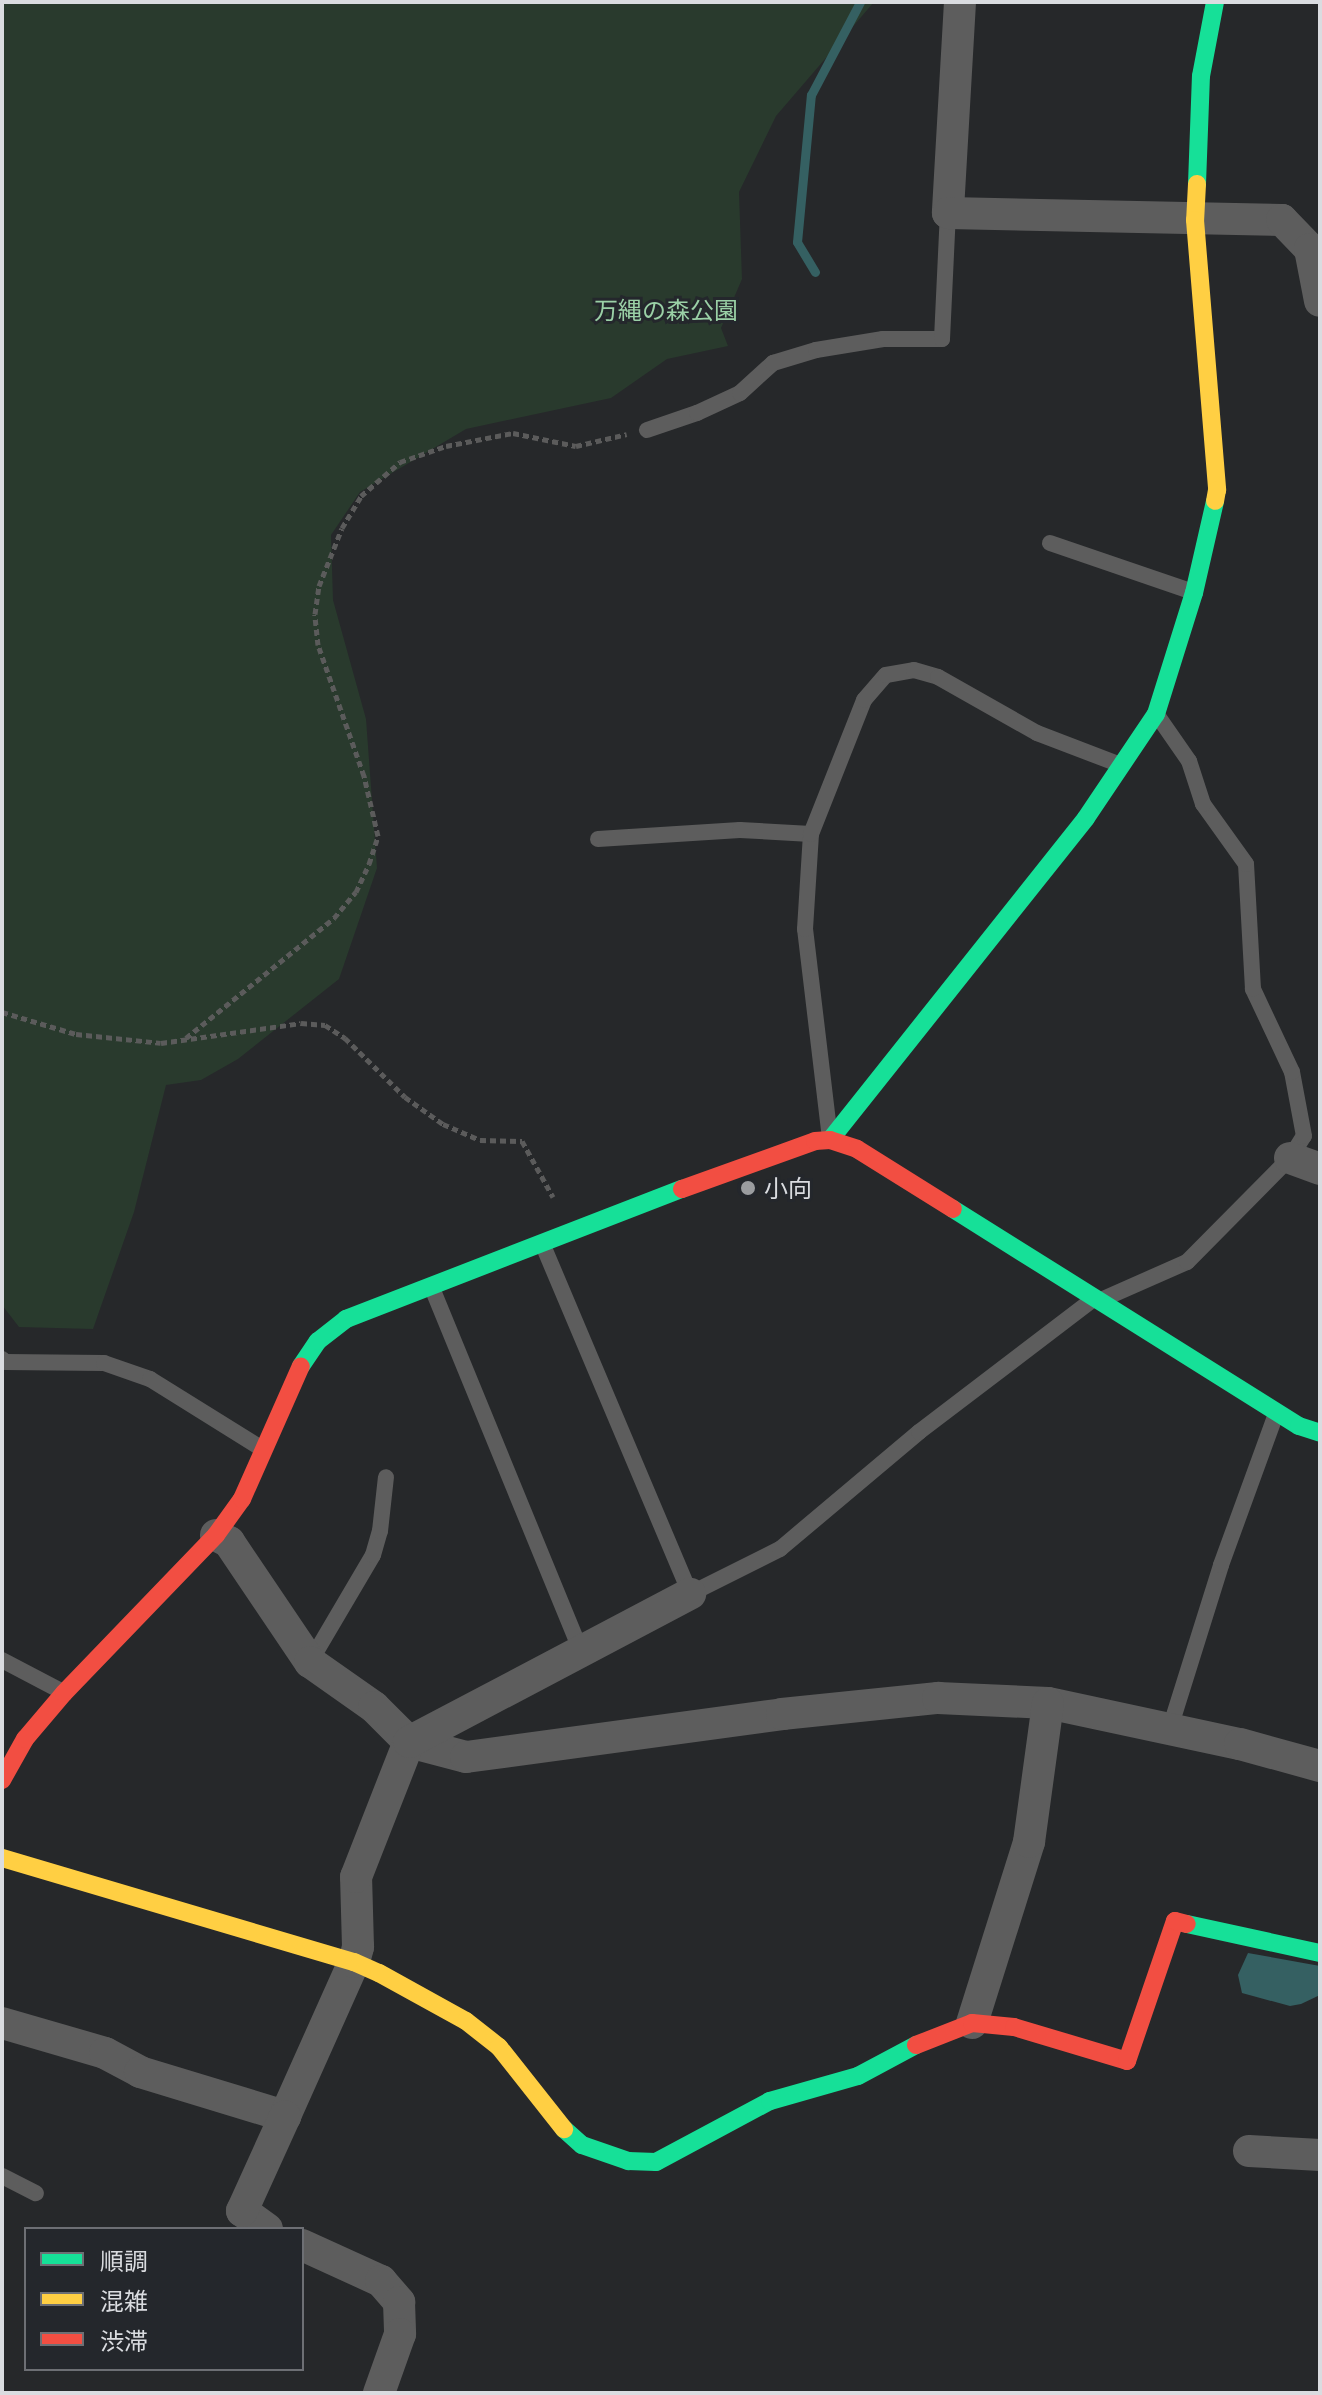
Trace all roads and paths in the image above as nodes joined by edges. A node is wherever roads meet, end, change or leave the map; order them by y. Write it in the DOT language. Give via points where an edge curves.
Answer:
graph roads {
  1 [pos="960,2"];
  2 [pos="1213,3"];
  3 [pos="948,213"];
  4 [pos="1195,220"];
  5 [pos="1320,301"];
  6 [pos="647,430"];
  7 [pos="1050,543"];
  8 [pos="1194,593"];
  9 [pos="1156,714"];
  10 [pos="1122,765"];
  11 [pos="811,834"];
  12 [pos="598,839"];
  13 [pos="2,1012"];
  14 [pos="186,1038"];
  15 [pos="830,1140"];
  16 [pos="1290,1158"];
  17 [pos="1320,1169"];
  18 [pos="571,1229"];
  19 [pos="541,1241"];
  20 [pos="431,1285"];
  21 [pos="1096,1300"];
  22 [pos="2,1359"];
  23 [pos="1277,1412"];
  24 [pos="1320,1433"];
  25 [pos="264,1451"];
  26 [pos="386,1477"];
  27 [pos="216,1535"];
  28 [pos="690,1594"];
  29 [pos="580,1649"];
  30 [pos="2,1660"];
  31 [pos="310,1662"];
  32 [pos="64,1693"];
  33 [pos="1048,1703"];
  34 [pos="1170,1728"];
  35 [pos="409,1742"];
  36 [pos="1320,1766"];
  37 [pos="2,1780"];
  38 [pos="2,1858"];
  39 [pos="1320,1953"];
  40 [pos="354,1962"];
  41 [pos="2,2023"];
  42 [pos="972,2023"];
  43 [pos="285,2116"];
  44 [pos="1249,2151"];
  45 [pos="1320,2155"];
  46 [pos="2,2176"];
  47 [pos="36,2193"];
  48 [pos="264,2227"];
  49 [pos="304,2246"];
  50 [pos="379,2393"];
  1 -- 3 [label="street"];
  2 -- 4 [label="street" via="1201,76"];
  3 -- 4 [label="street"];
  3 -- 6 [label="lane" via="942,339 883,339 802,354 773,363 740,393"];
  4 -- 5 [label="street" via="1282,220 1310,249"];
  4 -- 8 [label="street" via="1217,490"];
  6 -- 14 [label="path" via="576,446 513,433 446,446 400,462 361,496 319,586 315,614 318,645 364,776 378,836 369,864 356,892 334,918"];
  7 -- 8 [label="lane"];
  8 -- 9 [label="street"];
  9 -- 10 [label="street"];
  9 -- 16 [label="lane" via="1189,761 1203,804 1246,864 1253,989 1292,1072 1302,1115 1304,1136"];
  10 -- 11 [label="lane" via="1037,733 938,677 914,670 886,675 864,700"];
  10 -- 15 [label="street" via="1086,818"];
  11 -- 12 [label="lane" via="740,830"];
  11 -- 15 [label="lane" via="805,929"];
  13 -- 14 [label="path" via="45,1027 119,1041"];
  14 -- 18 [label="path" via="301,1023 325,1025 443,1124 480,1140 522,1141"];
  15 -- 18 [label="street" via="790,1149"];
  15 -- 21 [label="street" via="857,1149"];
  16 -- 17 [label="street"];
  16 -- 21 [label="lane" via="1187,1262"];
  18 -- 19 [label="street"];
  19 -- 20 [label="street"];
  19 -- 28 [label="lane"];
  20 -- 25 [label="street" via="346,1319 318,1341 295,1375"];
  20 -- 29 [label="lane"];
  21 -- 23 [label="street"];
  21 -- 28 [label="lane" via="919,1432 780,1549"];
  22 -- 25 [label="lane" via="104,1363 150,1379"];
  23 -- 24 [label="street"];
  23 -- 34 [label="lane"];
  25 -- 27 [label="street" via="242,1499"];
  26 -- 31 [label="lane" via="373,1555"];
  27 -- 31 [label="street" via="229,1542"];
  27 -- 32 [label="street"];
  28 -- 29 [label="street"];
  29 -- 35 [label="street"];
  30 -- 32 [label="lane"];
  31 -- 35 [label="street" via="374,1707"];
  32 -- 37 [label="street" via="25,1739"];
  33 -- 34 [label="street"];
  33 -- 35 [label="street" via="938,1698 466,1757"];
  33 -- 42 [label="street" via="1029,1842"];
  34 -- 36 [label="street"];
  35 -- 40 [label="street" via="356,1877"];
  38 -- 40 [label="street"];
  39 -- 42 [label="street" via="1175,1921 1127,2061 1014,2027"];
  40 -- 42 [label="street" via="466,2021 499,2047 582,2145 628,2161 656,2162 673,2156 770,2101 858,2076 897,2053"];
  40 -- 43 [label="street"];
  41 -- 43 [label="street"];
  43 -- 48 [label="street" via="242,2211"];
  44 -- 45 [label="street"];
  46 -- 47 [label="lane"];
  49 -- 50 [label="street" via="381,2281 399,2302 400,2334"];
}
